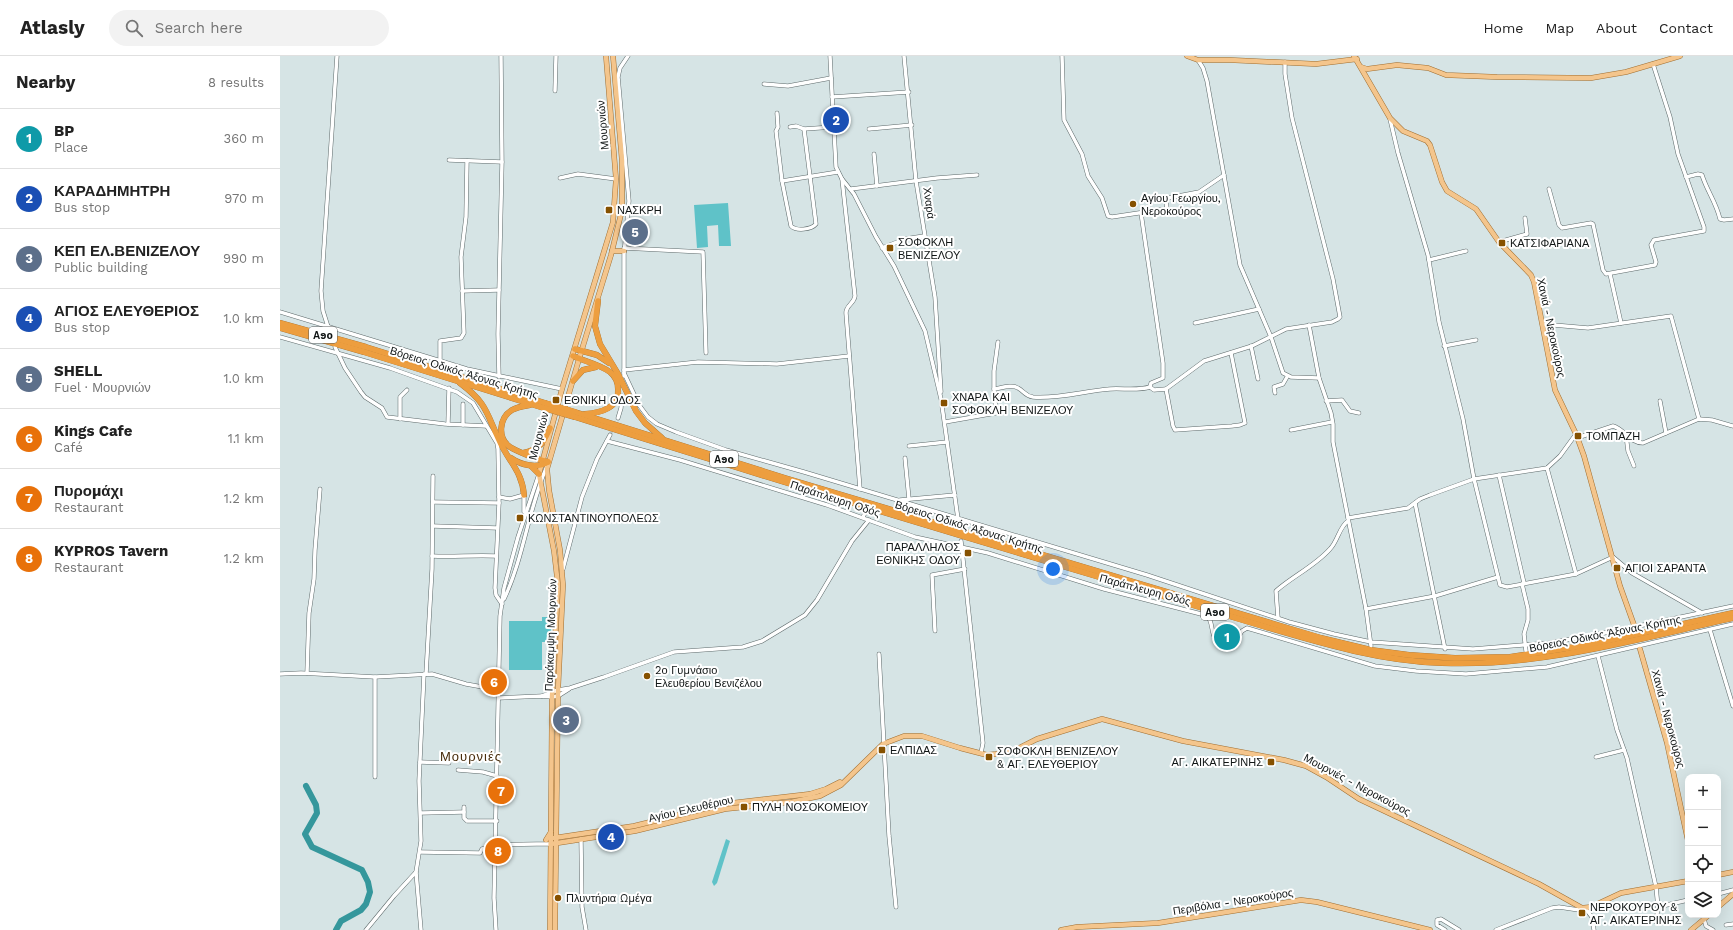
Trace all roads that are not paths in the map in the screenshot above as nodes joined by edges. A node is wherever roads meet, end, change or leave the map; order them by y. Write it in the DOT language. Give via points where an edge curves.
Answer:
graph roads {
  1 [pos="337,56"];
  2 [pos="501,56"];
  3 [pos="556,56"];
  4 [pos="606,56"];
  5 [pos="613,56"];
  6 [pos="628,56"];
  7 [pos="830,56"];
  8 [pos="904,56"];
  9 [pos="1062,56"];
  10 [pos="1187,56"];
  11 [pos="1680,56"];
  12 [pos="1355,58"];
  13 [pos="1198,60"];
  14 [pos="1284,62"];
  15 [pos="1653,64"];
  16 [pos="1361,67"];
  17 [pos="831,78"];
  18 [pos="764,84"];
  19 [pos="555,91"];
  20 [pos="909,92"];
  21 [pos="832,97"];
  22 [pos="777,113"];
  23 [pos="1390,118"];
  24 [pos="912,125"];
  25 [pos="790,127"];
  26 [pos="833,127"];
  27 [pos="804,129"];
  28 [pos="869,129"];
  29 [pos="874,154"];
  30 [pos="449,160"];
  31 [pos="466,161"];
  32 [pos="502,162"];
  33 [pos="838,172"];
  34 [pos="977,175"];
  35 [pos="1224,175"];
  36 [pos="809,177"];
  37 [pos="1686,177"];
  38 [pos="560,178"];
  39 [pos="616,179"];
  40 [pos="842,179"];
  41 [pos="782,181"];
  42 [pos="916,181"];
  43 [pos="877,186"];
  44 [pos="851,189"];
  45 [pos="1549,189"];
  46 [pos="1141,213"];
  47 [pos="1525,218"];
  48 [pos="1733,219"];
  49 [pos="924,236"];
  50 [pos="1499,242"];
  51 [pos="882,248"];
  52 [pos="624,250"];
  53 [pos="1466,251"];
  54 [pos="612,252"];
  55 [pos="1429,260"];
  56 [pos="1610,274"];
  57 [pos="499,290"];
  58 [pos="462,291"];
  59 [pos="598,301"];
  60 [pos="1259,309"];
  61 [pos="280,312"];
  62 [pos="280,323"];
  63 [pos="1195,323"];
  64 [pos="1621,323"];
  65 [pos="1542,324"];
  66 [pos="1309,325"];
  67 [pos="328,327"];
  68 [pos="280,328"];
  69 [pos="330,333"];
  70 [pos="280,337"];
  71 [pos="1271,337"];
  72 [pos="1476,340"];
  73 [pos="998,342"];
  74 [pos="1251,346"];
  75 [pos="1444,346"];
  76 [pos="335,347"];
  77 [pos="575,349"];
  78 [pos="581,351"];
  79 [pos="337,353"];
  80 [pos="706,353"];
  81 [pos="1231,353"];
  82 [pos="573,356"];
  83 [pos="849,356"];
  84 [pos="579,359"];
  85 [pos="440,360"];
  86 [pos="598,366"];
  87 [pos="614,367"];
  88 [pos="624,373"];
  89 [pos="1288,376"];
  90 [pos="499,377"];
  91 [pos="1319,378"];
  92 [pos="1258,379"];
  93 [pos="457,381"];
  94 [pos="573,381"];
  95 [pos="1150,387"];
  96 [pos="449,388"];
  97 [pos="562,389"];
  98 [pos="994,389"];
  99 [pos="1166,389"];
  100 [pos="407,390"];
  101 [pos="1275,393"];
  102 [pos="622,396"];
  103 [pos="941,400"];
  104 [pos="1326,401"];
  105 [pos="1660,401"];
  106 [pos="463,404"];
  107 [pos="532,404"];
  108 [pos="545,405"];
  109 [pos="1359,413"];
  110 [pos="583,414"];
  111 [pos="575,415"];
  112 [pos="618,418"];
  113 [pos="400,419"];
  114 [pos="1699,419"];
  115 [pos="944,422"];
  116 [pos="1332,422"];
  117 [pos="448,424"];
  118 [pos="463,425"];
  119 [pos="486,426"];
  120 [pos="1733,426"];
  121 [pos="550,428"];
  122 [pos="1291,430"];
  123 [pos="1666,433"];
  124 [pos="610,435"];
  125 [pos="1626,435"];
  126 [pos="1576,436"];
  127 [pos="664,440"];
  128 [pos="607,441"];
  129 [pos="947,442"];
  130 [pos="909,446"];
  131 [pos="523,453"];
  132 [pos="509,457"];
  133 [pos="905,458"];
  134 [pos="544,463"];
  135 [pos="531,466"];
  136 [pos="1634,466"];
  137 [pos="1548,468"];
  138 [pos="1499,475"];
  139 [pos="433,476"];
  140 [pos="540,476"];
  141 [pos="1474,479"];
  142 [pos="320,489"];
  143 [pos="860,489"];
  144 [pos="870,492"];
  145 [pos="524,495"];
  146 [pos="955,495"];
  147 [pos="499,497"];
  148 [pos="869,498"];
  149 [pos="909,499"];
  150 [pos="897,500"];
  151 [pos="433,502"];
  152 [pos="499,504"];
  153 [pos="1415,504"];
  154 [pos="866,511"];
  155 [pos="524,516"];
  156 [pos="863,517"];
  157 [pos="958,518"];
  158 [pos="1348,519"];
  159 [pos="869,520"];
  160 [pos="433,526"];
  161 [pos="959,526"];
  162 [pos="497,528"];
  163 [pos="961,541"];
  164 [pos="962,546"];
  165 [pos="568,549"];
  166 [pos="560,550"];
  167 [pos="554,551"];
  168 [pos="432,556"];
  169 [pos="496,556"];
  170 [pos="1613,557"];
  171 [pos="965,569"];
  172 [pos="562,570"];
  173 [pos="1576,574"];
  174 [pos="1498,577"];
  175 [pos="1523,584"];
  176 [pos="1435,596"];
  177 [pos="502,604"];
  178 [pos="1733,606"];
  179 [pos="1366,609"];
  180 [pos="1208,610"];
  181 [pos="1702,613"];
  182 [pos="1733,613"];
  183 [pos="1214,616"];
  184 [pos="1278,618"];
  185 [pos="1733,618"];
  186 [pos="1251,622"];
  187 [pos="1733,624"];
  188 [pos="1243,625"];
  189 [pos="1634,625"];
  190 [pos="1710,630"];
  191 [pos="935,631"];
  192 [pos="1371,644"];
  193 [pos="1525,645"];
  194 [pos="1445,649"];
  195 [pos="1640,649"];
  196 [pos="1526,651"];
  197 [pos="879,654"];
  198 [pos="1598,656"];
  199 [pos="1374,661"];
  200 [pos="1528,664"];
  201 [pos="1375,666"];
  202 [pos="1528,670"];
  203 [pos="307,673"];
  204 [pos="280,674"];
  205 [pos="425,674"];
  206 [pos="375,676"];
  207 [pos="570,688"];
  208 [pos="499,690"];
  209 [pos="558,690"];
  210 [pos="552,691"];
  211 [pos="542,696"];
  212 [pos="558,696"];
  213 [pos="552,697"];
  214 [pos="499,698"];
  215 [pos="1733,706"];
  216 [pos="883,744"];
  217 [pos="1624,750"];
  218 [pos="982,753"];
  219 [pos="1596,757"];
  220 [pos="420,762"];
  221 [pos="449,763"];
  222 [pos="458,770"];
  223 [pos="851,775"];
  224 [pos="497,776"];
  225 [pos="375,777"];
  226 [pos="464,807"];
  227 [pos="464,812"];
  228 [pos="421,813"];
  229 [pos="497,821"];
  230 [pos="1685,827"];
  231 [pos="554,830"];
  232 [pos="565,837"];
  233 [pos="581,839"];
  234 [pos="546,840"];
  235 [pos="554,841"];
  236 [pos="541,843"];
  237 [pos="496,846"];
  238 [pos="420,852"];
  239 [pos="416,872"];
  240 [pos="1733,872"];
  241 [pos="1721,874"];
  242 [pos="1685,882"];
  243 [pos="1656,888"];
  244 [pos="1733,890"];
  245 [pos="1721,893"];
  246 [pos="1733,894"];
  247 [pos="1685,901"];
  248 [pos="1721,904"];
  249 [pos="896,907"];
  250 [pos="1658,907"];
  251 [pos="1585,908"];
  252 [pos="1704,918"];
  253 [pos="1705,918"];
  254 [pos="1656,922"];
  255 [pos="1733,924"];
  256 [pos="1726,925"];
  257 [pos="366,930"];
  258 [pos="421,930"];
  259 [pos="496,930"];
  260 [pos="550,930"];
  261 [pos="555,930"];
  262 [pos="586,930"];
  263 [pos="1061,930"];
  264 [pos="1430,930"];
  265 [pos="1445,930"];
  266 [pos="1459,930"];
  267 [pos="1496,930"];
  268 [pos="1594,930"];
  269 [pos="1691,930"];
  270 [pos="1713,930"];
  1 -- 67 [label="street" via="321,291"];
  2 -- 32 [label="street"];
  3 -- 19 [label="street"];
  4 -- 39 [label="main road, Μουρνιών"];
  5 -- 54 [label="main road" via="623,193 621,216"];
  6 -- 52 [label="street" via="620,68 618,77 628,190"];
  7 -- 17 [label="street"];
  8 -- 20 [label="street, Χναρά"];
  9 -- 46 [label="street" via="1064,120 1082,154 1088,176 1102,198 1108,216"];
  10 -- 13 [label="main road"];
  11 -- 15 [label="main road"];
  12 -- 14 [label="main road" via="1351,61 1316,64"];
  12 -- 16 [label="main road, Χανιά - Νεροκούρος"];
  13 -- 14 [label="main road"];
  13 -- 35 [label="street" via="1207,81"];
  14 -- 66 [label="street" via="1292,118 1332,272 1340,316 1332,322"];
  15 -- 16 [label="main road" via="1591,78 1446,75 1428,68 1397,65 1367,69"];
  15 -- 37 [label="street"];
  16 -- 23 [label="main road, Χανιά - Νεροκούρος"];
  17 -- 18 [label="street" via="788,86"];
  17 -- 21 [label="street"];
  20 -- 21 [label="street"];
  20 -- 24 [label="street, Χναρά"];
  21 -- 26 [label="street"];
  22 -- 41 [label="street" via="776,131"];
  23 -- 50 [label="main road, Χανιά - Νεροκούρος" via="1403,131 1427,141 1433,150 1447,191 1476,209"];
  23 -- 55 [label="street"];
  24 -- 28 [label="street"];
  24 -- 42 [label="street, Χναρά"];
  25 -- 27 [label="street"];
  26 -- 27 [label="street"];
  26 -- 33 [label="street"];
  27 -- 36 [label="street"];
  29 -- 43 [label="street"];
  30 -- 31 [label="street"];
  31 -- 32 [label="street"];
  31 -- 58 [label="street" via="466,217 461,249"];
  32 -- 57 [label="street"];
  33 -- 36 [label="street"];
  33 -- 40 [label="street"];
  34 -- 42 [label="street"];
  35 -- 46 [label="street" via="1199,192 1168,198 1165,209"];
  35 -- 60 [label="street" via="1240,265"];
  36 -- 41 [label="street"];
  36 -- 41 [label="street" via="816,224 810,228 795,229 791,226"];
  37 -- 48 [label="street" via="1702,175 1707,190 1716,203 1720,218"];
  37 -- 56 [label="street" via="1704,231 1654,240 1651,245 1655,265"];
  38 -- 39 [label="street" via="578,174"];
  39 -- 77 [label="main road, Μουρνιών" via="615,208 610,233"];
  40 -- 44 [label="street, Χναρά"];
  40 -- 83 [label="street" via="854,296 854,301 846,310"];
  42 -- 43 [label="street"];
  42 -- 49 [label="street, Χναρά"];
  43 -- 44 [label="street"];
  44 -- 51 [label="street, Χναρά"];
  45 -- 56 [label="street" via="1562,228 1593,224 1603,272"];
  46 -- 95 [label="street" via="1163,363 1163,378 1152,383"];
  47 -- 50 [label="street" via="1527,234"];
  49 -- 51 [label="street" via="905,239"];
  49 -- 103 [label="street, Χναρά" via="934,297"];
  50 -- 65 [label="main road, Χανιά - Νεροκούρος" via="1531,275"];
  51 -- 103 [label="street, Χναρά" via="922,322"];
  52 -- 54 [label="main road"];
  52 -- 80 [label="street" via="703,252"];
  52 -- 88 [label="street"];
  53 -- 55 [label="street"];
  54 -- 59 [label="main road"];
  55 -- 75 [label="street"];
  56 -- 64 [label="street"];
  57 -- 58 [label="street"];
  57 -- 90 [label="street"];
  58 -- 85 [label="street" via="463,336 459,339 440,341"];
  59 -- 78 [label="main road"];
  59 -- 87 [label="highway" via="596,332"];
  60 -- 63 [label="street"];
  60 -- 71 [label="street"];
  61 -- 67 [label="street"];
  62 -- 108 [label="highway, Βόρειος Οδικός Άξονας Κρήτης / Α90" via="366,347"];
  64 -- 65 [label="street" via="1588,328"];
  64 -- 114 [label="street" via="1668,315 1673,317"];
  65 -- 126 [label="main road, Χανιά - Νεροκούρος" via="1555,390"];
  66 -- 71 [label="street" via="1286,329"];
  66 -- 91 [label="street"];
  67 -- 69 [label="street"];
  67 -- 85 [label="street"];
  68 -- 93 [label="highway, Βόρειος Οδικός Άξονας Κρήτης / Α90"];
  70 -- 79 [label="street"];
  71 -- 74 [label="street"];
  71 -- 89 [label="street" via="1281,370"];
  72 -- 75 [label="street"];
  73 -- 98 [label="street"];
  74 -- 81 [label="street"];
  74 -- 92 [label="street"];
  75 -- 141 [label="street" via="1463,419"];
  76 -- 79 [label="street"];
  77 -- 78 [label="highway"];
  77 -- 82 [label="main road, Μουρνιών"];
  78 -- 84 [label="main road"];
  78 -- 87 [label="highway" via="597,355"];
  79 -- 96 [label="street"];
  79 -- 113 [label="street" via="365,397 380,406 386,416"];
  81 -- 99 [label="street" via="1204,361"];
  81 -- 99 [label="street" via="1245,420 1243,424 1176,431"];
  82 -- 84 [label="highway"];
  82 -- 97 [label="main road, Μουρνιών"];
  83 -- 88 [label="street" via="777,364 698,362"];
  83 -- 143 [label="street"];
  84 -- 86 [label="highway"];
  84 -- 94 [label="main road"];
  85 -- 90 [label="street"];
  86 -- 94 [label="highway" via="586,368"];
  86 -- 110 [label="highway" via="616,378 617,398 602,412"];
  87 -- 127 [label="highway" via="636,412"];
  88 -- 143 [label="street, Παράπλευρη Οδός" via="639,405 657,424 726,450"];
  89 -- 91 [label="street"];
  89 -- 101 [label="street" via="1283,384 1274,387"];
  90 -- 97 [label="street"];
  91 -- 104 [label="street"];
  93 -- 107 [label="highway, Βόρειος Οδικός Άξονας Κρήτης / Α90"];
  93 -- 132 [label="highway" via="484,405"];
  94 -- 134 [label="main road"];
  95 -- 98 [label="street" via="1109,389 1048,397 1025,395 1013,386"];
  95 -- 99 [label="street" via="1154,390"];
  96 -- 117 [label="street"];
  96 -- 119 [label="street" via="473,403"];
  97 -- 121 [label="main road, Μουρνιών"];
  98 -- 115 [label="street" via="996,413"];
  100 -- 113 [label="street" via="400,397"];
  102 -- 112 [label="street"];
  103 -- 115 [label="street, Χναρά"];
  104 -- 109 [label="street" via="1342,400 1350,411"];
  104 -- 116 [label="street"];
  105 -- 123 [label="street"];
  106 -- 118 [label="street"];
  107 -- 108 [label="highway, Βόρειος Οδικός Άξονας Κρήτης / Α90"];
  107 -- 131 [label="highway" via="511,410 503,418 501,425 505,442"];
  108 -- 111 [label="highway, Βόρειος Οδικός Άξονας Κρήτης / Α90, bridge"];
  110 -- 111 [label="highway, Βόρειος Οδικός Άξονας Κρήτης / Α90"];
  110 -- 127 [label="highway, Βόρειος Οδικός Άξονας Κρήτης / Α90"];
  111 -- 180 [label="highway, Βόρειος Οδικός Άξονας Κρήτης / Α90" via="747,472"];
  113 -- 117 [label="street"];
  114 -- 120 [label="street"];
  114 -- 123 [label="street"];
  115 -- 129 [label="street, Χναρά"];
  116 -- 122 [label="street"];
  116 -- 158 [label="street" via="1333,442"];
  117 -- 118 [label="street"];
  118 -- 119 [label="street"];
  119 -- 147 [label="street" via="497,443"];
  121 -- 131 [label="highway" via="541,445"];
  121 -- 134 [label="main road, Μουρνιών"];
  123 -- 125 [label="street" via="1643,443 1636,442"];
  124 -- 128 [label="street"];
  125 -- 126 [label="street" via="1613,426"];
  125 -- 136 [label="street"];
  126 -- 137 [label="street"];
  126 -- 170 [label="main road, Χανιά - Νεροκούρος"];
  127 -- 182 [label="highway, Βόρειος Οδικός Άξονας Κρήτης / Α90" via="1313,636 1377,651 1454,658 1530,655"];
  128 -- 156 [label="street, Παράπλευρη Οδός" via="703,467"];
  128 -- 165 [label="street" via="582,498"];
  129 -- 130 [label="street"];
  129 -- 146 [label="street, Χναρά"];
  131 -- 134 [label="highway"];
  132 -- 135 [label="highway"];
  132 -- 145 [label="highway" via="520,475"];
  133 -- 149 [label="street"];
  134 -- 135 [label="highway"];
  134 -- 140 [label="main road, Μουρνιών"];
  134 -- 140 [label="street, Μουρνιών"];
  134 -- 166 [label="main road, Παράκαμψη Μουρνιών"];
  135 -- 140 [label="highway"];
  137 -- 138 [label="street"];
  137 -- 173 [label="street"];
  138 -- 141 [label="street"];
  138 -- 175 [label="street"];
  139 -- 151 [label="street"];
  140 -- 155 [label="street, Μουρνιών"];
  140 -- 167 [label="main road, Παράκαμψη Μουρνιών"];
  140 -- 177 [label="street, Μουρνιών" via="518,559"];
  141 -- 153 [label="street" via="1430,495"];
  141 -- 174 [label="street"];
  142 -- 203 [label="street" via="309,613"];
  143 -- 144 [label="street, Παράπλευρη Οδός"];
  144 -- 148 [label="street"];
  144 -- 150 [label="street, Παράπλευρη Οδός"];
  145 -- 147 [label="street" via="510,499"];
  145 -- 155 [label="street"];
  146 -- 149 [label="street"];
  146 -- 157 [label="street, Χναρά"];
  147 -- 152 [label="street"];
  149 -- 150 [label="street"];
  150 -- 157 [label="street, Παράπλευρη Οδός"];
  151 -- 152 [label="street"];
  151 -- 160 [label="street"];
  152 -- 162 [label="street"];
  153 -- 158 [label="street" via="1408,508"];
  153 -- 176 [label="street"];
  154 -- 156 [label="street"];
  155 -- 177 [label="street, Μουρνιών"];
  156 -- 159 [label="street, Παράπλευρη Οδός"];
  157 -- 161 [label="street, Χναρά"];
  157 -- 184 [label="street, Παράπλευρη Οδός"];
  158 -- 179 [label="street"];
  158 -- 184 [label="street" via="1332,548 1276,591"];
  159 -- 164 [label="street, Παράπλευρη Οδός" via="915,537"];
  159 -- 207 [label="street" via="852,541 812,607 794,622 762,641 743,647 674,652"];
  160 -- 162 [label="street"];
  160 -- 168 [label="street"];
  162 -- 169 [label="street"];
  163 -- 164 [label="street"];
  164 -- 171 [label="street"];
  164 -- 201 [label="street, Παράπλευρη Οδός" via="1104,589 1205,615 1211,621 1214,638 1221,643 1234,643 1244,629 1252,629"];
  165 -- 166 [label="street"];
  165 -- 172 [label="street"];
  166 -- 167 [label="street"];
  166 -- 172 [label="main road, Παράκαμψη Μουρνιών"];
  167 -- 210 [label="main road, Παράκαμψη Μουρνιών" via="558,584"];
  168 -- 169 [label="street"];
  168 -- 205 [label="street"];
  169 -- 177 [label="street" via="495,588"];
  170 -- 173 [label="street"];
  170 -- 181 [label="street" via="1637,576"];
  170 -- 189 [label="main road, Χανιά - Νεροκούρος"];
  171 -- 191 [label="street" via="932,575"];
  171 -- 218 [label="street" via="983,742"];
  172 -- 209 [label="main road, Παράκαμψη Μουρνιών"];
  173 -- 175 [label="street"];
  174 -- 175 [label="street" via="1504,587"];
  174 -- 176 [label="street"];
  175 -- 193 [label="street" via="1528,609"];
  176 -- 179 [label="street"];
  176 -- 194 [label="street"];
  177 -- 208 [label="street" via="499,622"];
  178 -- 181 [label="street, Παράπλευρη Οδός"];
  179 -- 192 [label="street"];
  180 -- 183 [label="highway"];
  180 -- 186 [label="highway, Βόρειος Οδικός Άξονας Κρήτης / Α90"];
  181 -- 193 [label="street, Παράπλευρη Οδός" via="1589,636"];
  184 -- 192 [label="street, Παράπλευρη Οδός"];
  185 -- 186 [label="highway, Βόρειος Οδικός Άξονας Κρήτης / Α90" via="1559,655 1511,662 1466,663 1415,661 1371,655"];
  186 -- 188 [label="highway"];
  187 -- 190 [label="street, Παράπλευρη Οδός"];
  190 -- 198 [label="street, Παράπλευρη Οδός"];
  190 -- 215 [label="street"];
  192 -- 194 [label="street, Παράπλευρη Οδός"];
  193 -- 194 [label="street, Παράπλευρη Οδός"];
  193 -- 196 [label="street"];
  195 -- 230 [label="main road, Χανιά - Νεροκούρος" via="1667,743"];
  197 -- 216 [label="street"];
  198 -- 202 [label="street, Παράπλευρη Οδός"];
  198 -- 217 [label="street"];
  199 -- 201 [label="street"];
  200 -- 202 [label="street"];
  201 -- 202 [label="street, Παράπλευρη Οδός" via="1466,674"];
  203 -- 204 [label="street"];
  203 -- 206 [label="street"];
  205 -- 206 [label="street"];
  205 -- 208 [label="street"];
  205 -- 220 [label="street"];
  206 -- 225 [label="street"];
  207 -- 209 [label="street"];
  207 -- 212 [label="street"];
  208 -- 214 [label="street"];
  209 -- 210 [label="street"];
  209 -- 212 [label="main road, Παράκαμψη Μουρνιών"];
  210 -- 211 [label="street"];
  210 -- 213 [label="main road, Παράκαμψη Μουρνιών"];
  211 -- 213 [label="street"];
  211 -- 214 [label="street"];
  212 -- 213 [label="street"];
  212 -- 231 [label="main road, Παράκαμψη Μουρνιών"];
  213 -- 231 [label="main road, Παράκαμψη Μουρνιών"];
  214 -- 224 [label="street"];
  216 -- 218 [label="main road, Αγίου Ελευθέριου" via="895,738 914,735"];
  216 -- 223 [label="main road, Αγίου Ελευθέριου"];
  216 -- 249 [label="street"];
  217 -- 219 [label="street"];
  217 -- 243 [label="street"];
  218 -- 251 [label="main road, Μουρνιές - Νεροκούρος" via="1013,751 1037,739 1102,719 1183,741 1289,761 1312,768 1359,799"];
  220 -- 221 [label="street"];
  220 -- 228 [label="street"];
  222 -- 224 [label="street"];
  223 -- 232 [label="main road, Αγίου Ελευθέριου" via="826,790 810,794 724,804 634,826"];
  223 -- 233 [label="main road, Αγίου Ελευθέριου" via="828,793 811,799 725,809 635,831"];
  224 -- 229 [label="street"];
  226 -- 227 [label="street"];
  227 -- 228 [label="street"];
  227 -- 229 [label="street" via="467,821"];
  228 -- 238 [label="street"];
  229 -- 237 [label="street"];
  231 -- 232 [label="main road"];
  231 -- 234 [label="main road"];
  231 -- 235 [label="main road, Παράκαμψη Μουρνιών"];
  232 -- 235 [label="main road, Αγίου Ελευθέριου"];
  233 -- 235 [label="main road, Αγίου Ελευθέριου"];
  233 -- 262 [label="street" via="582,907"];
  234 -- 235 [label="street"];
  234 -- 236 [label="street"];
  235 -- 236 [label="street"];
  235 -- 260 [label="main road, Παράκαμψη Μουρνιών"];
  235 -- 261 [label="main road, Παράκαμψη Μουρνιών"];
  236 -- 237 [label="street"];
  237 -- 238 [label="street" via="482,849 480,853"];
  237 -- 259 [label="street"];
  238 -- 239 [label="street"];
  239 -- 257 [label="street"];
  239 -- 258 [label="street"];
  240 -- 241 [label="main road"];
  242 -- 243 [label="main road"];
  243 -- 250 [label="street"];
  243 -- 251 [label="main road" via="1621,893"];
  244 -- 245 [label="street"];
  246 -- 248 [label="main road"];
  247 -- 250 [label="street"];
  250 -- 254 [label="street"];
  251 -- 267 [label="street" via="1552,908"];
  251 -- 268 [label="street" via="1592,917"];
  252 -- 269 [label="main road"];
  253 -- 270 [label="street" via="1706,926"];
  255 -- 256 [label="street"];
  263 -- 264 [label="main road, Περιβόλια - Νεροκούρος" via="1158,923 1301,900"];
  265 -- 266 [label="street" via="1437,925 1437,920 1441,919"];
}
